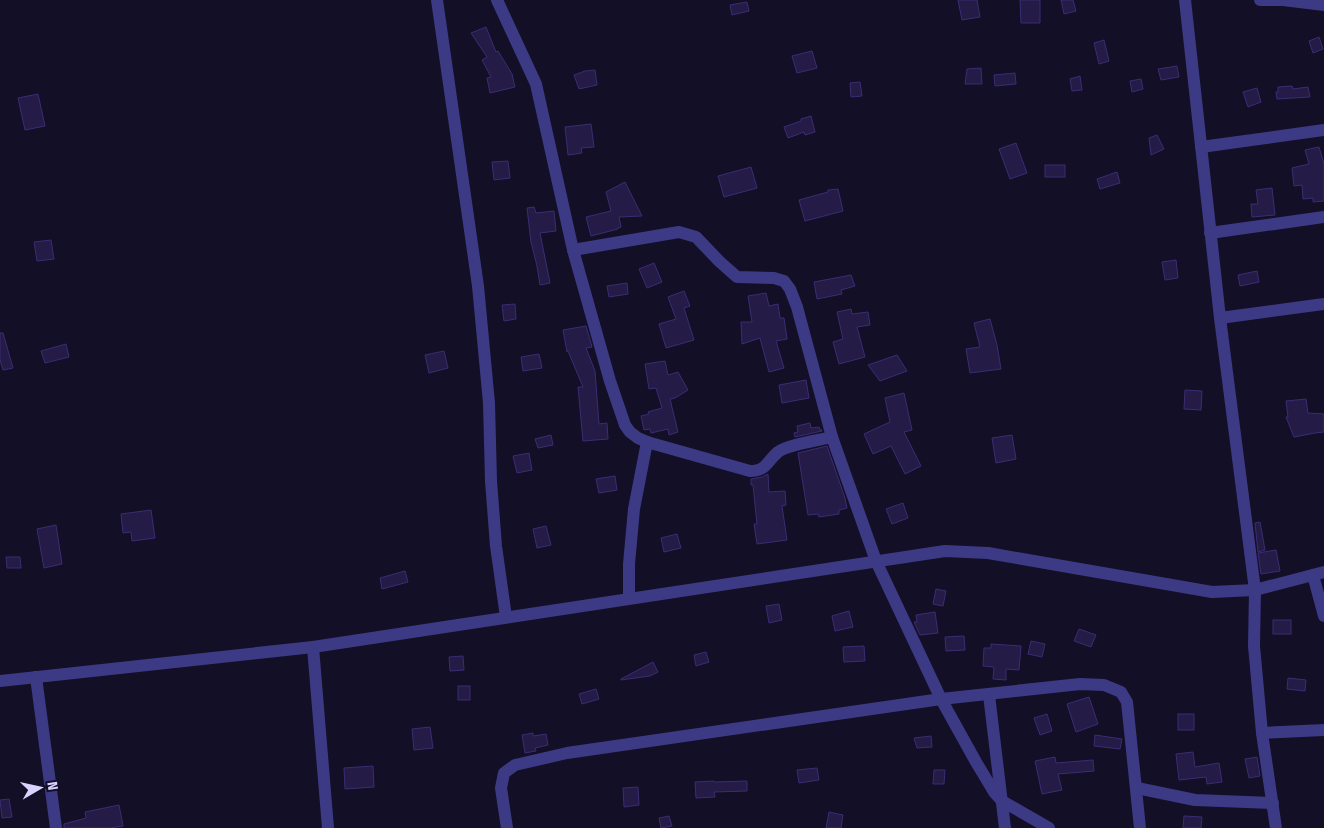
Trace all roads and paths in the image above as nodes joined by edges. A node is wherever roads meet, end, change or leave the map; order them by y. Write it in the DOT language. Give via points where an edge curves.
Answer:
graph roads {
  1 [pos="439,0"];
  2 [pos="497,0"];
  3 [pos="1185,0"];
  4 [pos="1260,0"];
  5 [pos="1324,6"];
  6 [pos="1324,130"];
  7 [pos="1201,146"];
  8 [pos="1324,217"];
  9 [pos="1210,233"];
  10 [pos="573,250"];
  11 [pos="1324,304"];
  12 [pos="1220,318"];
  13 [pos="832,437"];
  14 [pos="647,442"];
  15 [pos="876,561"];
  16 [pos="1319,573"];
  17 [pos="1255,590"];
  18 [pos="629,598"];
  19 [pos="1324,616"];
  20 [pos="506,617"];
  21 [pos="313,647"];
  22 [pos="36,676"];
  23 [pos="0,681"];
  24 [pos="990,695"];
  25 [pos="941,699"];
  26 [pos="1324,730"];
  27 [pos="1262,733"];
  28 [pos="1137,788"];
  29 [pos="1002,801"];
  30 [pos="1273,803"];
  31 [pos="56,828"];
  32 [pos="328,828"];
  33 [pos="507,828"];
  34 [pos="1005,828"];
  35 [pos="1049,828"];
  36 [pos="1140,828"];
  37 [pos="1276,828"];
  1 -- 20 [label="street" via="478,286 488,402 490,481"];
  2 -- 10 [label="street" via="536,84"];
  3 -- 7 [label="street"];
  4 -- 5 [label="street"];
  6 -- 7 [label="street"];
  7 -- 9 [label="street"];
  8 -- 9 [label="street"];
  9 -- 12 [label="street"];
  10 -- 13 [label="street" via="679,232 696,237 737,277 784,281 797,307"];
  10 -- 14 [label="street" via="625,425"];
  11 -- 12 [label="street"];
  12 -- 17 [label="street"];
  13 -- 14 [label="street" via="779,451 767,466 758,471"];
  13 -- 15 [label="street"];
  14 -- 18 [label="street" via="634,509"];
  15 -- 17 [label="street" via="944,551 988,553 1212,592"];
  15 -- 18 [label="street"];
  15 -- 25 [label="street"];
  16 -- 17 [label="street"];
  16 -- 19 [label="street"];
  17 -- 27 [label="street" via="1254,646"];
  18 -- 20 [label="street"];
  20 -- 21 [label="street"];
  21 -- 22 [label="street"];
  21 -- 32 [label="street"];
  22 -- 23 [label="street"];
  22 -- 31 [label="street"];
  24 -- 25 [label="street"];
  24 -- 28 [label="street" via="1080,684 1104,685 1121,692 1127,702"];
  24 -- 29 [label="street"];
  25 -- 29 [label="street"];
  25 -- 33 [label="street" via="567,753 515,765 504,773 501,788"];
  26 -- 27 [label="street"];
  27 -- 30 [label="street"];
  28 -- 30 [label="street" via="1195,800"];
  28 -- 36 [label="street"];
  29 -- 34 [label="street"];
  29 -- 35 [label="street"];
  30 -- 37 [label="street"];
}
